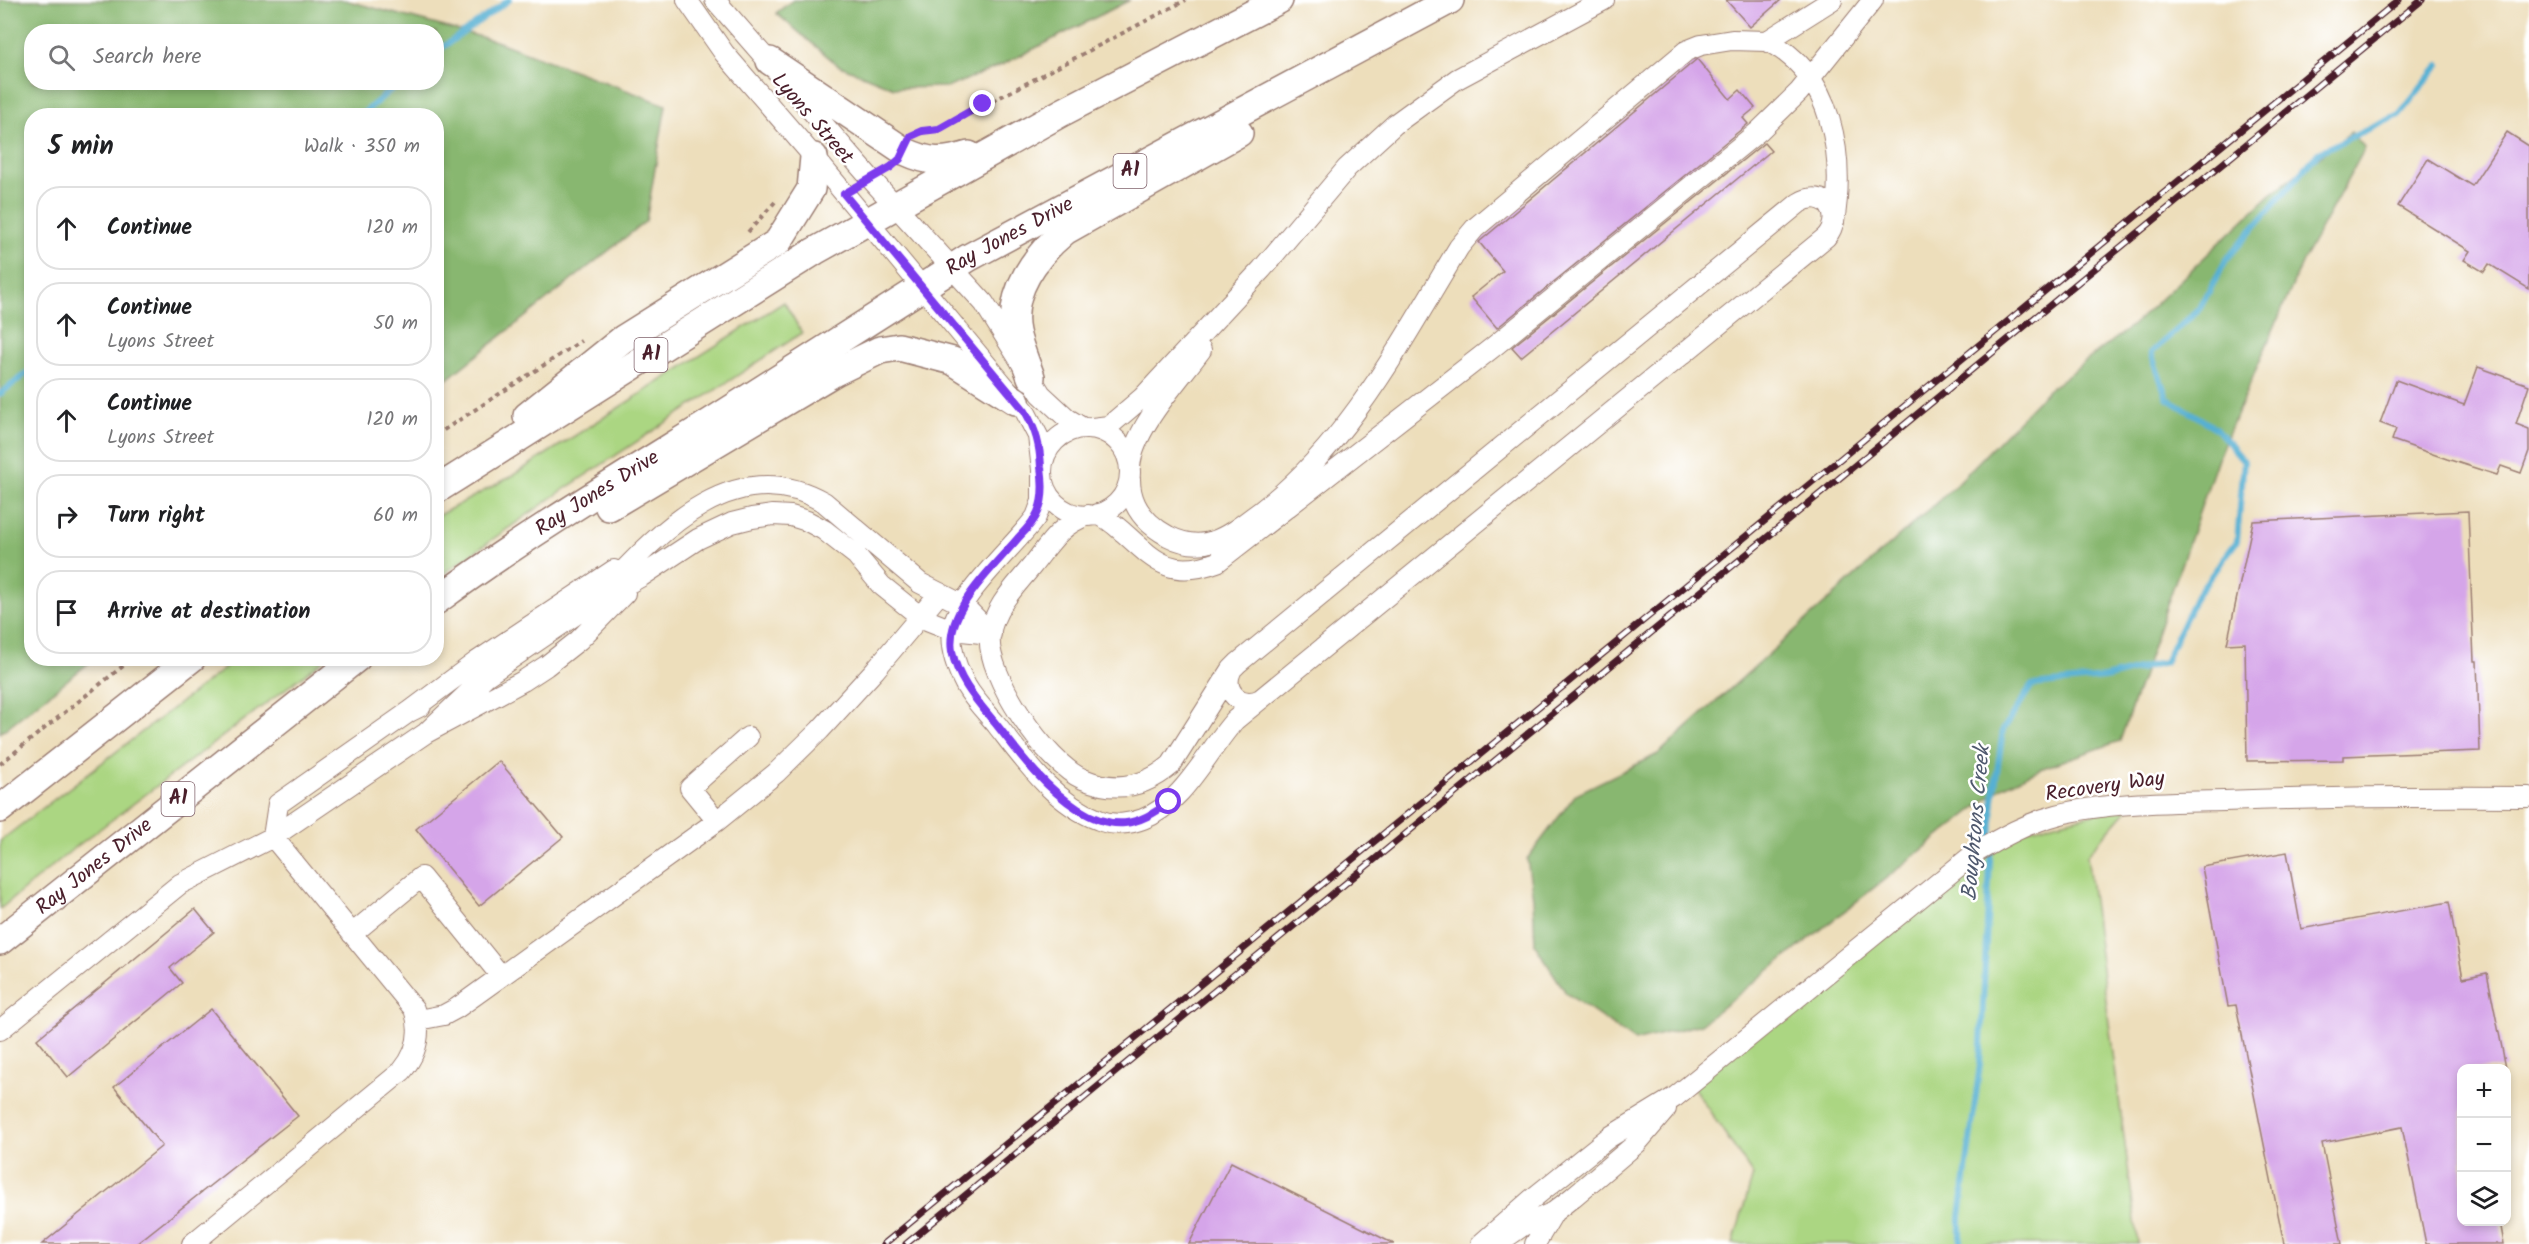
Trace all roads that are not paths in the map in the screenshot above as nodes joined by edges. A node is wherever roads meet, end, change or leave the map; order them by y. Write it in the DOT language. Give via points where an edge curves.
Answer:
graph roads {
  1 [pos="687,0"];
  2 [pos="715,0"];
  3 [pos="1279,0"];
  4 [pos="1450,0"];
  5 [pos="1604,0"];
  6 [pos="1832,0"];
  7 [pos="1874,0"];
  8 [pos="1767,41"];
  9 [pos="770,61"];
  10 [pos="1308,75"];
  11 [pos="1810,79"];
  12 [pos="1002,145"];
  13 [pos="814,157"];
  14 [pos="895,206"];
  15 [pos="868,222"];
  16 [pos="1834,223"];
  17 [pos="952,268"];
  18 [pos="1262,269"];
  19 [pos="922,286"];
  20 [pos="1031,377"];
  21 [pos="1016,401"];
  22 [pos="1088,428"];
  23 [pos="1130,473"];
  24 [pos="1042,474"];
  25 [pos="444,483"];
  26 [pos="444,484"];
  27 [pos="1093,515"];
  28 [pos="643,550"];
  29 [pos="503,552"];
  30 [pos="642,576"];
  31 [pos="940,593"];
  32 [pos="444,595"];
  33 [pos="590,605"];
  34 [pos="963,605"];
  35 [pos="919,616"];
  36 [pos="952,630"];
  37 [pos="990,634"];
  38 [pos="182,666"];
  39 [pos="347,666"];
  40 [pos="1232,669"];
  41 [pos="486,676"];
  42 [pos="1261,699"];
  43 [pos="409,712"];
  44 [pos="426,733"];
  45 [pos="748,737"];
  46 [pos="2529,797"];
  47 [pos="0,809"];
  48 [pos="717,821"];
  49 [pos="273,837"];
  50 [pos="352,934"];
  51 [pos="0,941"];
  52 [pos="501,976"];
  53 [pos="418,1020"];
  54 [pos="0,1030"];
  55 [pos="1675,1097"];
  56 [pos="1554,1212"];
  57 [pos="192,1244"];
  58 [pos="1480,1244"];
  59 [pos="1498,1244"];
  60 [pos="1535,1244"];
  1 -- 13 [label="street, Lyons Street" via="724,53"];
  2 -- 9 [label="street, Lyons Street"];
  3 -- 12 [label="highway, A1"];
  4 -- 10 [label="highway, Ray Jones Drive / A1"];
  5 -- 18 [label="street" via="1457,79 1421,103 1347,168"];
  6 -- 8 [label="street"];
  7 -- 11 [label="street"];
  8 -- 11 [label="street" via="1788,54"];
  8 -- 23 [label="street" via="1732,40 1686,51 1475,228 1345,426 1282,495 1233,532 1200,544 1166,535 1143,517 1134,504"];
  9 -- 12 [label="highway" via="923,160 946,162"];
  9 -- 14 [label="street, Lyons Street"];
  10 -- 17 [label="highway, Ray Jones Drive / A1"];
  10 -- 20 [label="highway" via="1250,126 1065,231 1045,247 1029,270 1014,316"];
  11 -- 16 [label="street" via="1831,124 1837,153"];
  11 -- 27 [label="street" via="1750,139 1492,348 1217,562 1190,569 1172,568 1154,560 1112,522"];
  12 -- 14 [label="highway, A1"];
  13 -- 15 [label="street, Lyons Street"];
  13 -- 25 [label="highway" via="811,189 778,242 623,339"];
  14 -- 15 [label="highway, A1"];
  14 -- 17 [label="street, Lyons Street"];
  15 -- 19 [label="street, Lyons Street"];
  15 -- 26 [label="highway, A1" via="815,251"];
  16 -- 40 [label="street" via="1833,212 1825,201 1812,198 1799,203"];
  16 -- 42 [label="street" via="1826,237"];
  17 -- 19 [label="highway, Ray Jones Drive / A1"];
  17 -- 20 [label="street, Lyons Street" via="984,303"];
  18 -- 22 [label="street" via="1143,398 1109,426"];
  18 -- 23 [label="street" via="1144,427 1131,451"];
  19 -- 21 [label="street, Lyons Street"];
  19 -- 29 [label="highway, Ray Jones Drive / A1"];
  20 -- 22 [label="street, Lyons Street" via="1041,394 1068,420"];
  21 -- 24 [label="street, Lyons Street" via="1038,436"];
  21 -- 29 [label="highway" via="953,361 899,347 880,350 835,372 595,515"];
  22 -- 23 [label="street" via="1107,433 1118,442 1126,454"];
  22 -- 24 [label="street" via="1065,433 1050,446"];
  23 -- 27 [label="street" via="1119,501"];
  24 -- 27 [label="street" via="1054,503 1066,511"];
  24 -- 34 [label="street, Lyons Street" via="1042,501 1036,517"];
  27 -- 37 [label="street" via="1064,526 1005,598"];
  28 -- 31 [label="street" via="718,495 751,486 788,487 824,502 920,583"];
  28 -- 33 [label="street"];
  28 -- 43 [label="street"];
  29 -- 32 [label="highway, Ray Jones Drive / A1"];
  30 -- 33 [label="street"];
  30 -- 35 [label="street" via="698,539 732,523 773,515 791,516 839,541 881,585"];
  30 -- 44 [label="street" via="563,654 523,681"];
  31 -- 34 [label="street"];
  31 -- 35 [label="street"];
  33 -- 41 [label="street"];
  34 -- 36 [label="street, Lyons Street"];
  34 -- 37 [label="street"];
  35 -- 36 [label="street"];
  35 -- 48 [label="street" via="820,730 776,773"];
  36 -- 37 [label="street"];
  36 -- 42 [label="street" via="954,658 967,688 1038,777 1100,821 1129,823 1156,813 1178,793 1235,720"];
  37 -- 40 [label="street" via="997,673 1024,720 1069,770 1081,778 1112,786 1137,786 1172,765"];
  38 -- 47 [label="highway"];
  39 -- 51 [label="highway, Ray Jones Drive / A1"];
  40 -- 42 [label="street" via="1228,681 1236,698 1248,703"];
  41 -- 43 [label="street"];
  41 -- 44 [label="street"];
  43 -- 49 [label="street" via="278,804"];
  44 -- 49 [label="street"];
  45 -- 48 [label="street" via="690,788"];
  46 -- 55 [label="street, Recovery Way" via="2347,796 2170,802 2080,811 2028,824 1979,851"];
  48 -- 52 [label="street"];
  49 -- 50 [label="street"];
  49 -- 54 [label="street" via="180,884"];
  50 -- 52 [label="street" via="421,877"];
  50 -- 53 [label="street" via="406,998"];
  52 -- 53 [label="street" via="444,1015"];
  53 -- 57 [label="street" via="418,1044 402,1071"];
  55 -- 56 [label="street, Recovery Way" via="1637,1143"];
  55 -- 58 [label="street, Recovery Way" via="1617,1132"];
  56 -- 59 [label="street" via="1508,1234"];
  56 -- 60 [label="street"];
}
